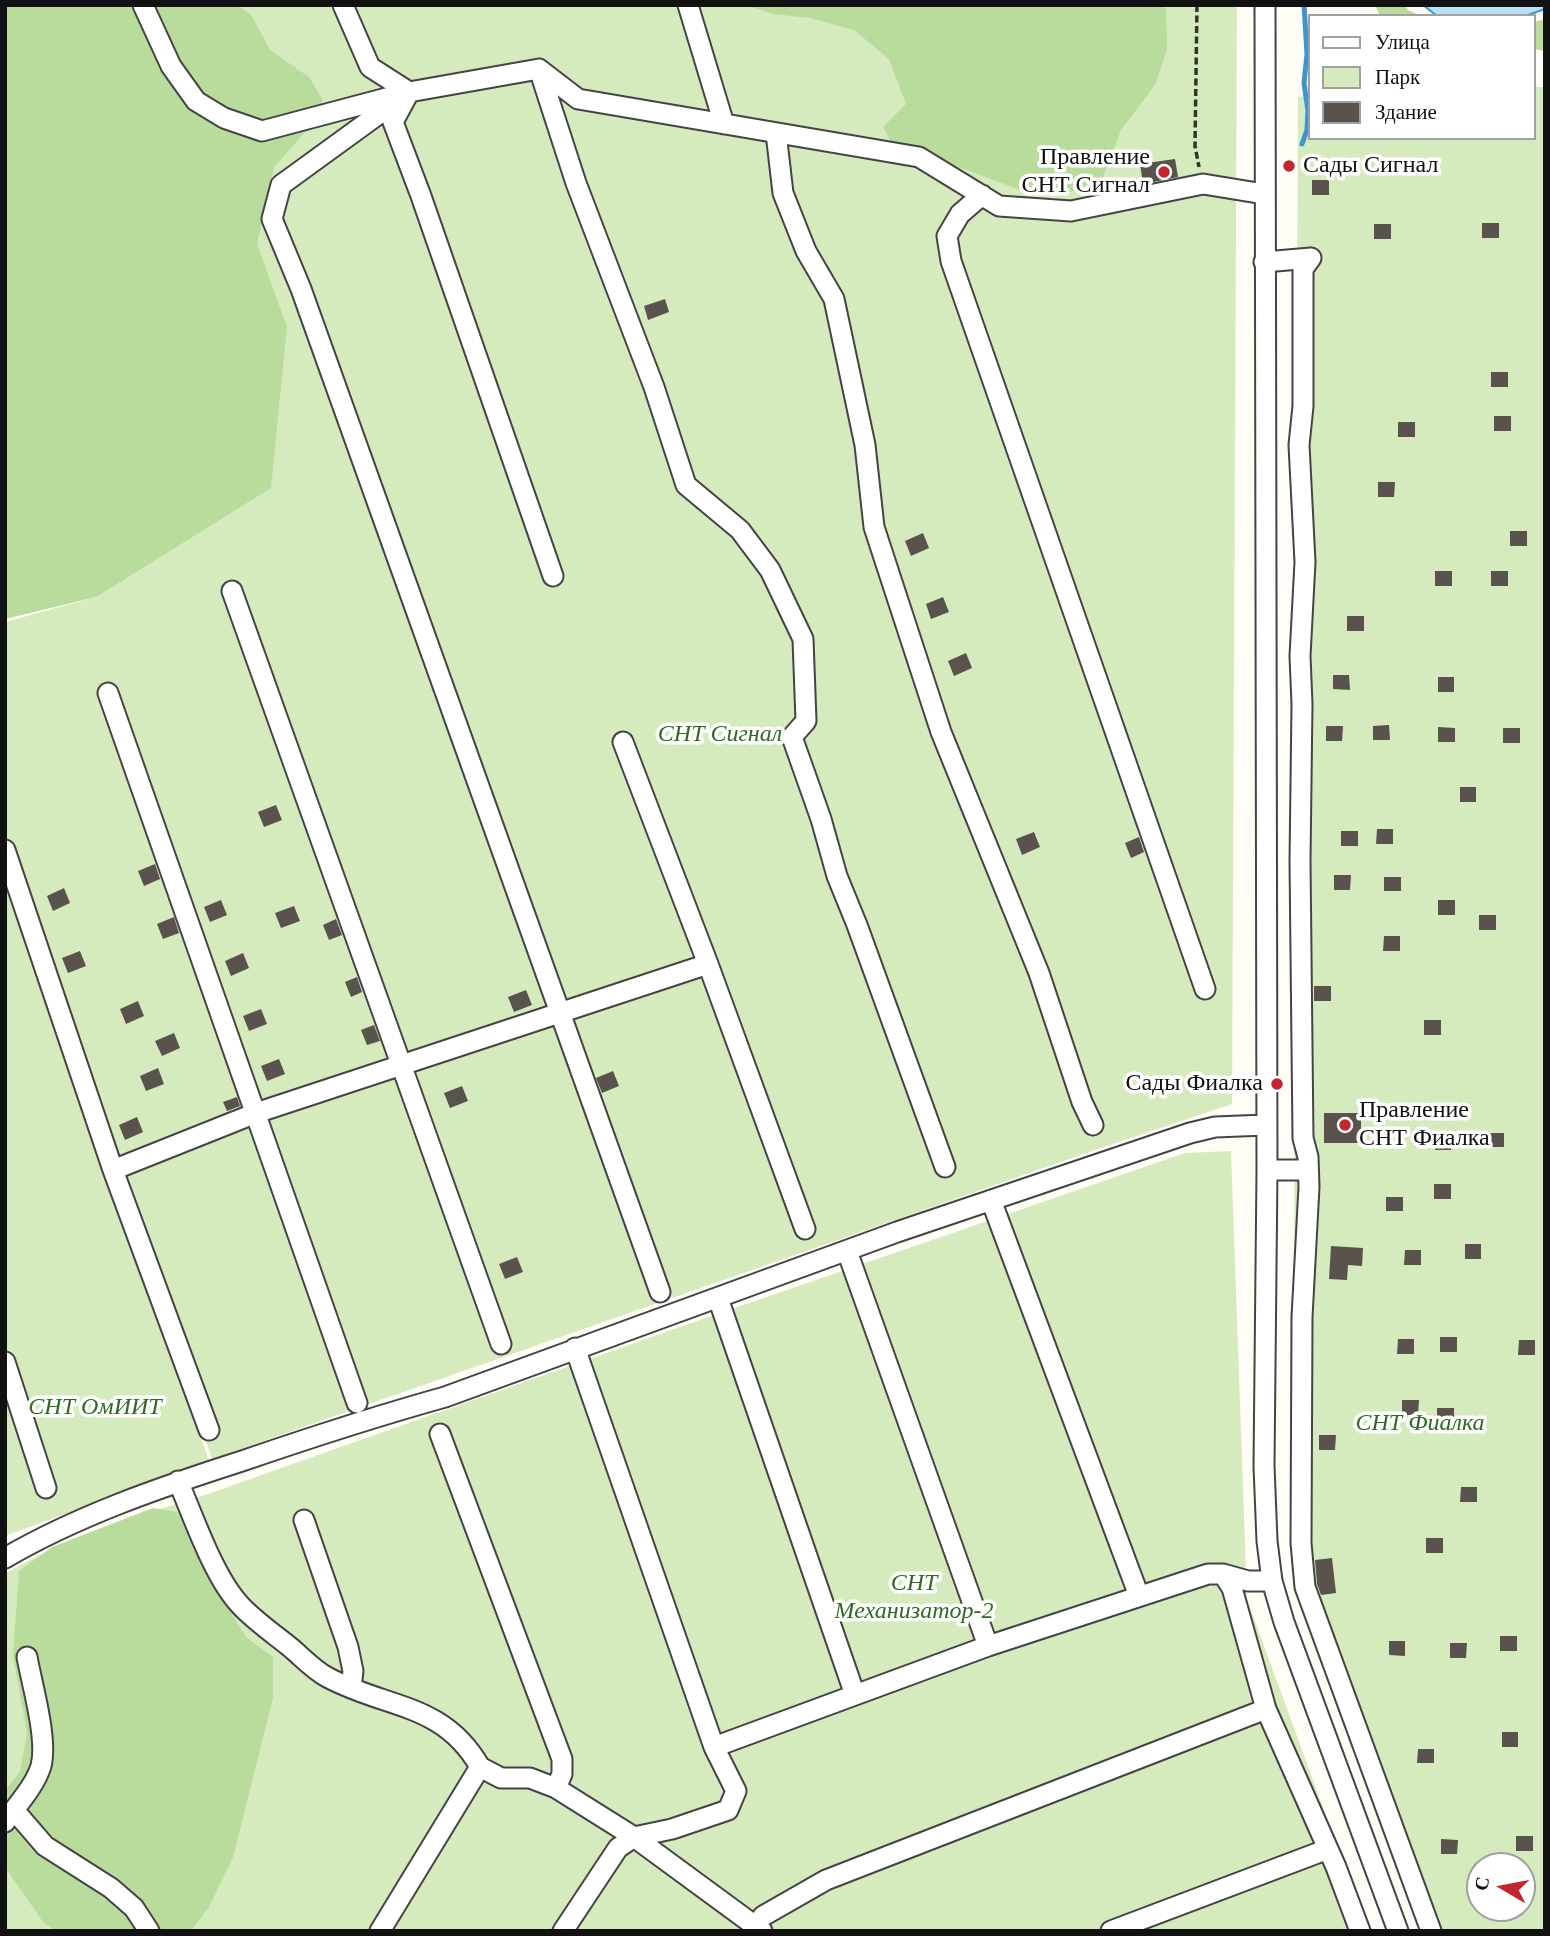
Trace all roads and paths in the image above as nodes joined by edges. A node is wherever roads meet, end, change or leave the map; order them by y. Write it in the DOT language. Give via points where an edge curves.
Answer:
graph roads {
  1 [pos="143,5"];
  2 [pos="343,5"];
  3 [pos="688,5"];
  4 [pos="1197,5"];
  5 [pos="1265,5"];
  6 [pos="540,69"];
  7 [pos="409,92"];
  8 [pos="724,124"];
  9 [pos="776,133"];
  10 [pos="1203,184"];
  11 [pos="1264,194"];
  12 [pos="982,195"];
  13 [pos="1264,262"];
  14 [pos="553,576"];
  15 [pos="232,591"];
  16 [pos="108,693"];
  17 [pos="623,742"];
  18 [pos="5,850"];
  19 [pos="708,964"];
  20 [pos="1205,989"];
  21 [pos="561,1013"];
  22 [pos="401,1065"];
  23 [pos="256,1113"];
  24 [pos="1093,1125"];
  25 [pos="1266,1125"];
  26 [pos="945,1167"];
  27 [pos="113,1170"];
  28 [pos="1267,1170"];
  29 [pos="1308,1170"];
  30 [pos="991,1200"];
  31 [pos="805,1230"];
  32 [pos="847,1251"];
  33 [pos="660,1292"];
  34 [pos="718,1298"];
  35 [pos="501,1344"];
  36 [pos="575,1348"];
  37 [pos="5,1362"];
  38 [pos="357,1403"];
  39 [pos="209,1430"];
  40 [pos="440,1433"];
  41 [pos="178,1482"];
  42 [pos="46,1488"];
  43 [pos="304,1520"];
  44 [pos="5,1558"];
  45 [pos="1223,1574"];
  46 [pos="1272,1581"];
  47 [pos="1139,1596"];
  48 [pos="988,1646"];
  49 [pos="27,1657"];
  50 [pos="351,1688"];
  51 [pos="855,1695"];
  52 [pos="1266,1709"];
  53 [pos="714,1747"];
  54 [pos="480,1767"];
  55 [pos="556,1788"];
  56 [pos="9,1816"];
  57 [pos="634,1837"];
  58 [pos="1328,1849"];
  59 [pos="756,1929"];
  60 [pos="149,1931"];
  61 [pos="380,1931"];
  62 [pos="563,1931"];
  63 [pos="1111,1931"];
  64 [pos="1360,1931"];
  65 [pos="1398,1931"];
  66 [pos="1432,1931"];
  1 -- 7 [label="street" via="171,66 196,101 224,118 262,131"];
  2 -- 7 [label="street" via="370,66"];
  3 -- 8 [label="street"];
  4 -- 10 [label="path" via="1195,146"];
  5 -- 11 [label="street"];
  6 -- 7 [label="street"];
  6 -- 8 [label="street" via="578,99"];
  6 -- 26 [label="street" via="576,183 686,485 740,530 770,570 803,639 806,721 792,737 837,876"];
  7 -- 14 [label="street" via="393,122"];
  7 -- 21 [label="street" via="281,185 272,219"];
  8 -- 9 [label="street"];
  9 -- 12 [label="street" via="919,157"];
  9 -- 24 [label="street" via="783,193 806,251 834,299 865,445 874,527 941,732 1039,973"];
  10 -- 11 [label="street"];
  10 -- 12 [label="street" via="1071,211 999,206"];
  11 -- 13 [label="street"];
  12 -- 20 [label="street" via="960,214 947,236 951,261"];
  13 -- 25 [label="street"];
  13 -- 29 [label="street" via="1311,258 1303,269 1299,445 1305,562 1300,656 1303,1138"];
  15 -- 22 [label="street"];
  16 -- 23 [label="street"];
  17 -- 19 [label="street"];
  18 -- 27 [label="street"];
  19 -- 21 [label="street"];
  19 -- 31 [label="street"];
  21 -- 22 [label="street"];
  21 -- 33 [label="street"];
  22 -- 23 [label="street"];
  22 -- 35 [label="street"];
  23 -- 27 [label="street"];
  23 -- 38 [label="street"];
  25 -- 28 [label="street"];
  25 -- 30 [label="street" via="1190,1133"];
  27 -- 39 [label="street"];
  28 -- 29 [label="street"];
  28 -- 46 [label="street" via="1264,1466"];
  29 -- 66 [label="street" via="1302,1317 1301,1543 1305,1587"];
  30 -- 32 [label="street"];
  30 -- 47 [label="street"];
  32 -- 34 [label="street"];
  32 -- 48 [label="street"];
  34 -- 36 [label="street"];
  34 -- 51 [label="street"];
  36 -- 41 [label="street" via="445,1396"];
  36 -- 53 [label="street"];
  37 -- 42 [label="street"];
  40 -- 55 [label="street" via="562,1759"];
  41 -- 44 [label="street" via="112,1506"];
  41 -- 50 [label="street" via="219,1575 239,1605 325,1676"];
  43 -- 50 [label="street" via="348,1647"];
  45 -- 46 [label="street"];
  45 -- 47 [label="street" via="1208,1574"];
  45 -- 52 [label="street" via="1232,1588"];
  46 -- 65 [label="street"];
  47 -- 48 [label="street"];
  48 -- 51 [label="street"];
  49 -- 56 [label="street" via="42,1736 41,1766"];
  50 -- 54 [label="street" via="428,1716 461,1741"];
  51 -- 53 [label="street"];
  52 -- 58 [label="street"];
  52 -- 59 [label="street" via="826,1880 763,1916"];
  53 -- 57 [label="street" via="736,1791 728,1810"];
  54 -- 55 [label="street" via="501,1778 530,1778"];
  54 -- 61 [label="street"];
  55 -- 57 [label="street"];
  56 -- 60 [label="street" via="45,1846 111,1888 134,1908"];
  57 -- 59 [label="street"];
  57 -- 62 [label="street" via="618,1848"];
  58 -- 63 [label="street"];
  58 -- 64 [label="street"];
}
